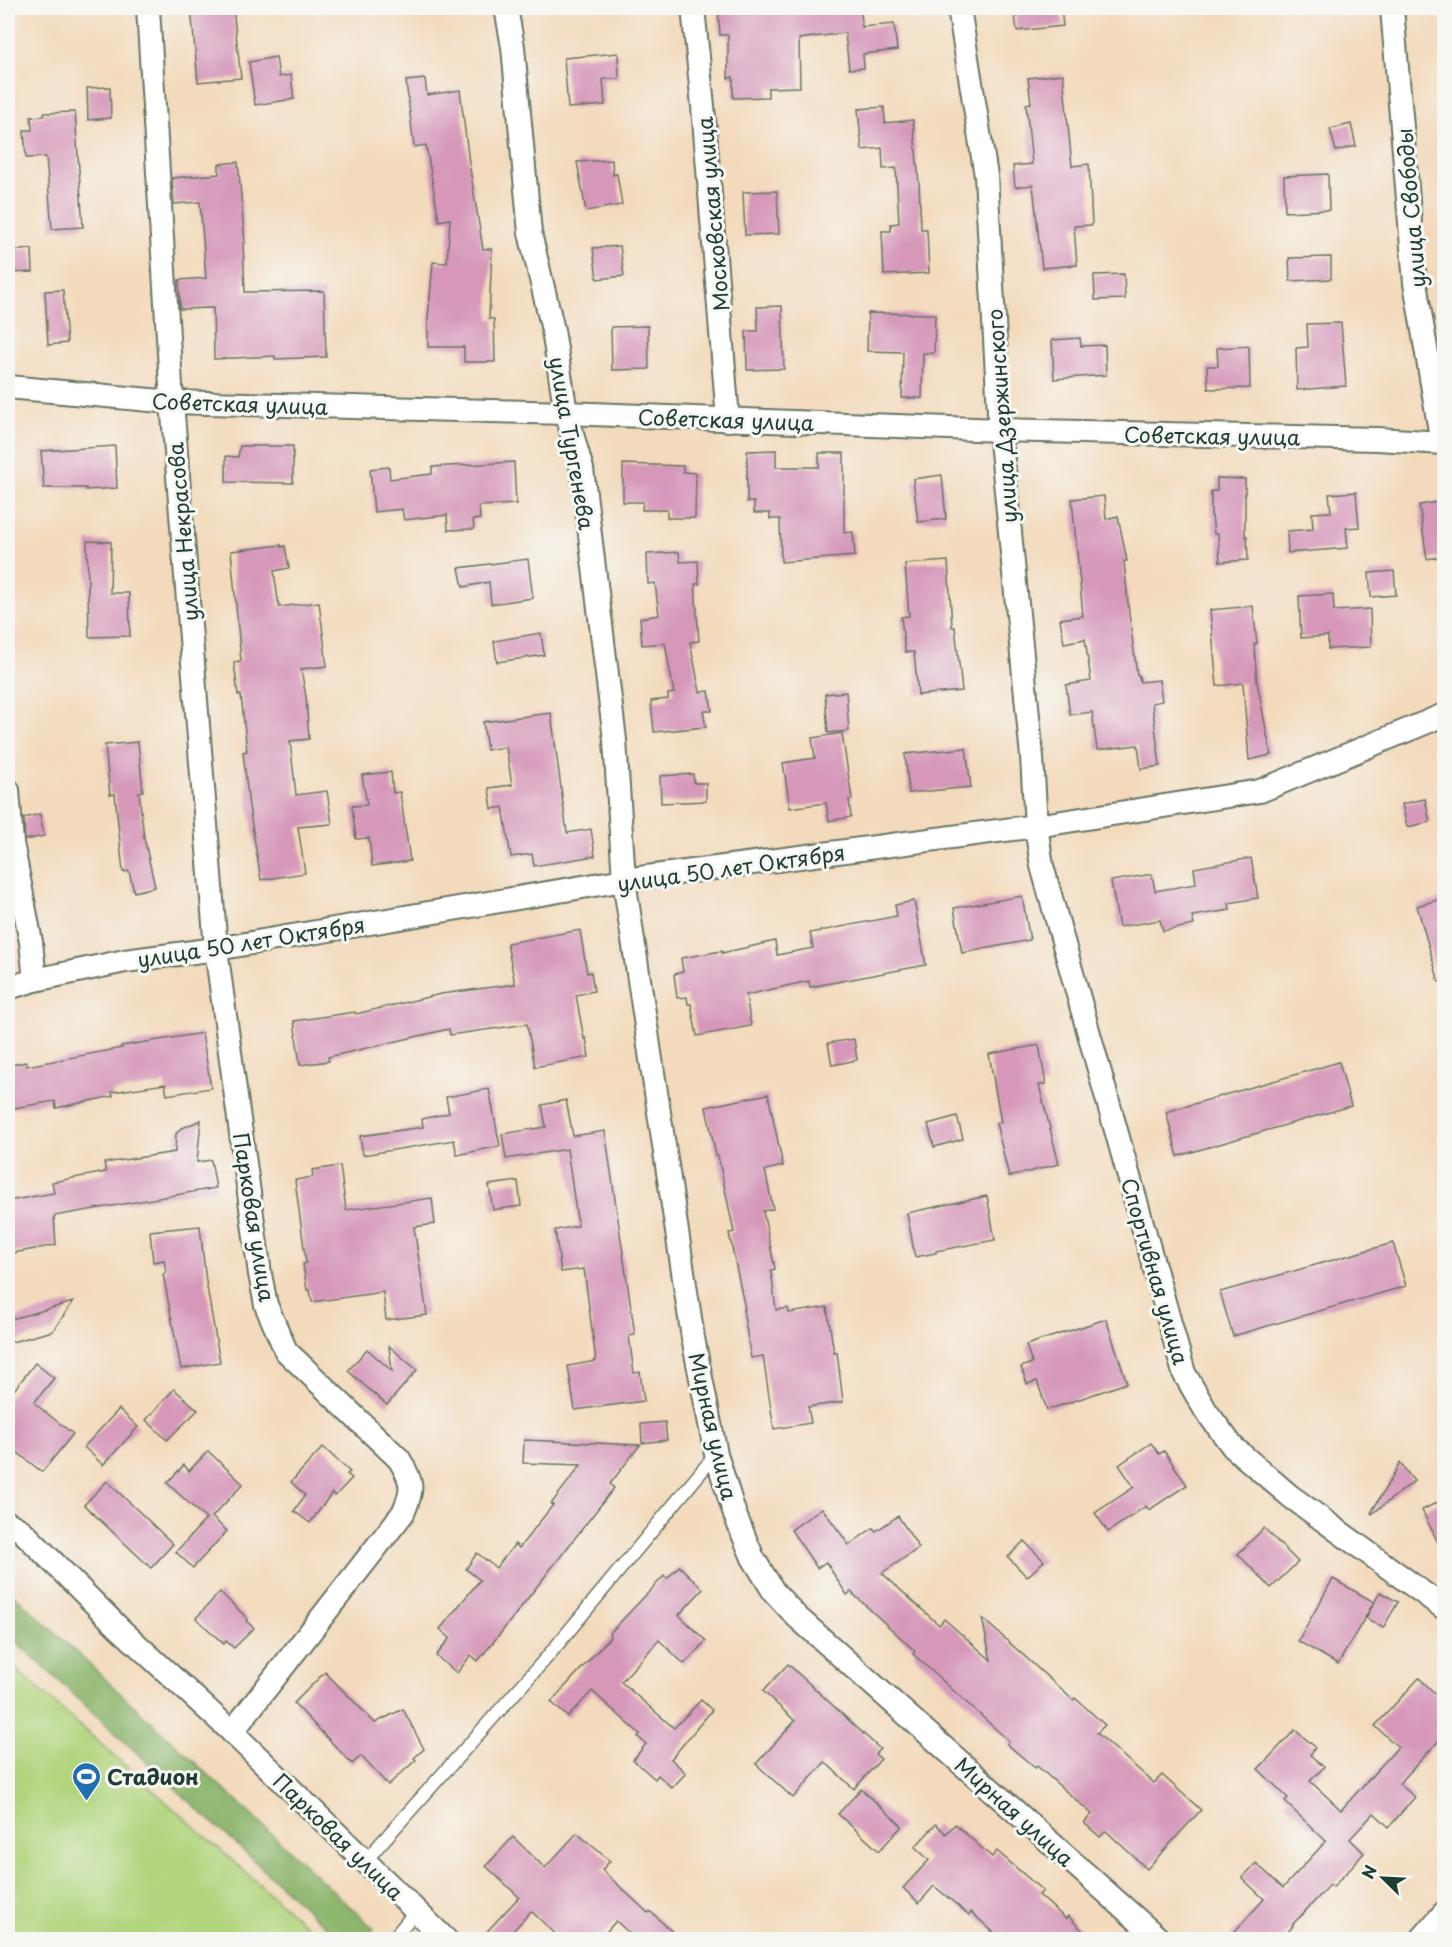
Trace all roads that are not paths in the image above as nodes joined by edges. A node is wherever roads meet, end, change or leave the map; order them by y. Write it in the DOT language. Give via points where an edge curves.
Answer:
graph roads {
  1 [pos="148,8"];
  2 [pos="506,8"];
  3 [pos="693,8"];
  4 [pos="960,8"];
  5 [pos="1392,8"];
  6 [pos="8,387"];
  7 [pos="172,402"];
  8 [pos="566,413"];
  9 [pos="728,420"];
  10 [pos="1000,430"];
  11 [pos="1443,443"];
  12 [pos="1444,715"];
  13 [pos="8,790"];
  14 [pos="1036,826"];
  15 [pos="624,880"];
  16 [pos="216,948"];
  17 [pos="35,980"];
  18 [pos="8,988"];
  19 [pos="716,1455"];
  20 [pos="8,1523"];
  21 [pos="1444,1608"];
  22 [pos="232,1732"];
  23 [pos="366,1860"];
  24 [pos="416,1911"];
  25 [pos="1444,1913"];
  26 [pos="392,1940"];
  27 [pos="446,1940"];
  28 [pos="1160,1940"];
  29 [pos="1421,1940"];
  1 -- 7 [label="street, улица Некрасова"];
  2 -- 8 [label="street, улица Тургенева" via="530,233 553,330"];
  3 -- 9 [label="street, Московская улица"];
  4 -- 10 [label="street, улица Дзержинского" via="986,176"];
  5 -- 11 [label="street, улица Свободы" via="1415,283"];
  6 -- 7 [label="street, Советская улица"];
  7 -- 8 [label="street, Советская улица"];
  7 -- 16 [label="street, улица Некрасова"];
  8 -- 9 [label="street, Советская улица"];
  8 -- 15 [label="street, улица Тургенева" via="582,469 615,740"];
  9 -- 10 [label="street, Советская улица"];
  10 -- 11 [label="street, Советская улица"];
  10 -- 14 [label="street, улица Дзержинского"];
  12 -- 14 [label="street, улица 50 лет Октября" via="1260,791"];
  13 -- 17 [label="street" via="12,843"];
  14 -- 15 [label="street, улица 50 лет Октября"];
  14 -- 21 [label="street, Спортивная улица" via="1042,866 1184,1373 1233,1447 1290,1496"];
  15 -- 16 [label="street, улица 50 лет Октября"];
  15 -- 19 [label="street, Мирная улица" via="693,1338"];
  16 -- 17 [label="street, улица 50 лет Октября" via="125,961"];
  16 -- 22 [label="street, Парковая улица" via="266,1305 286,1351 399,1460 410,1477 410,1496 403,1513"];
  17 -- 18 [label="street, улица 50 лет Октября"];
  19 -- 23 [label="lane" via="548,1656"];
  19 -- 28 [label="street, Мирная улица" via="753,1558 774,1592 796,1617"];
  20 -- 22 [label="street, Парковая улица" via="22,1531 119,1628"];
  22 -- 23 [label="street, Парковая улица"];
  23 -- 24 [label="street, Парковая улица"];
  24 -- 26 [label="lane"];
  24 -- 27 [label="street, Парковая улица"];
  25 -- 29 [label="street"];
}
